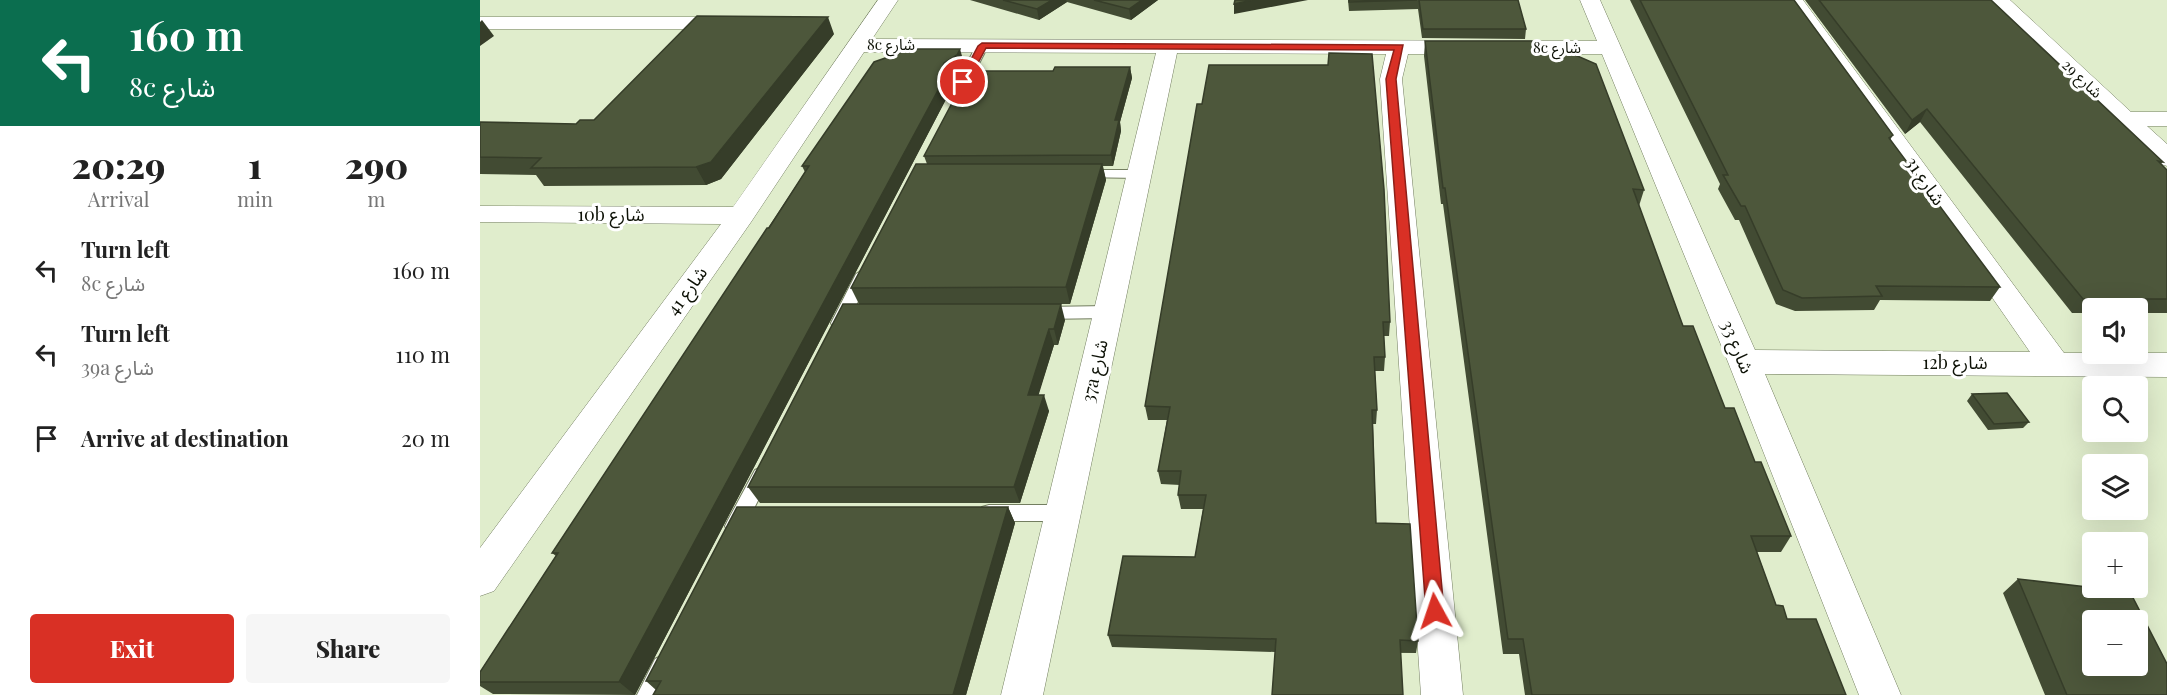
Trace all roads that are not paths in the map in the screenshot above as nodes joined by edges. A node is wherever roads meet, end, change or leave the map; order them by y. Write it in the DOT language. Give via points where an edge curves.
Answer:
graph roads {
  1 [pos="888,0"];
  2 [pos="1590,0"];
  3 [pos="1793,0"];
  4 [pos="1998,0"];
  5 [pos="480,23"];
  6 [pos="696,23"];
  7 [pos="858,45"];
  8 [pos="982,46"];
  9 [pos="1168,46"];
  10 [pos="1399,47"];
  11 [pos="1609,48"];
  12 [pos="952,105"];
  13 [pos="2126,119"];
  14 [pos="2167,119"];
  15 [pos="2167,158"];
  16 [pos="1069,174"];
  17 [pos="1139,174"];
  18 [pos="480,214"];
  19 [pos="741,216"];
  20 [pos="870,263"];
  21 [pos="1108,312"];
  22 [pos="1024,313"];
  23 [pos="834,334"];
  24 [pos="1744,362"];
  25 [pos="2055,364"];
  26 [pos="2167,365"];
  27 [pos="769,460"];
  28 [pos="742,513"];
  29 [pos="766,513"];
  30 [pos="968,513"];
  31 [pos="1063,513"];
  32 [pos="727,543"];
  33 [pos="480,579"];
  34 [pos="669,654"];
  35 [pos="648,695"];
  36 [pos="1023,695"];
  37 [pos="1442,695"];
  38 [pos="1880,695"];
  1 -- 7 [label="street, شارع 41"];
  2 -- 11 [label="street, شارع 33"];
  3 -- 25 [label="street, شارع 31"];
  4 -- 13 [label="street, شارع 29"];
  5 -- 6 [label="street"];
  7 -- 8 [label="street, 8c شارع"];
  7 -- 19 [label="street, شارع 41"];
  8 -- 9 [label="street, 8c شارع"];
  8 -- 12 [label="lane"];
  9 -- 10 [label="street, 8c شارع"];
  9 -- 17 [label="street, 37a شارع"];
  10 -- 11 [label="street, 8c شارع"];
  10 -- 37 [label="street" via="1391,79"];
  11 -- 24 [label="street, شارع 33"];
  13 -- 14 [label="street"];
  13 -- 15 [label="street, شارع 29"];
  16 -- 17 [label="lane"];
  17 -- 21 [label="street, 37a شارع"];
  18 -- 19 [label="street, 10b شارع"];
  19 -- 33 [label="street, شارع 41"];
  20 -- 23 [label="lane" via="850,313"];
  21 -- 22 [label="lane"];
  21 -- 31 [label="street, 37a شارع"];
  24 -- 25 [label="street, 12b شارع"];
  24 -- 38 [label="street, شارع 33"];
  25 -- 26 [label="street, 12b شارع"];
  27 -- 28 [label="lane"];
  28 -- 29 [label="lane"];
  28 -- 32 [label="lane"];
  30 -- 31 [label="lane"];
  31 -- 36 [label="street, 37a شارع"];
  34 -- 35 [label="lane"];
}
